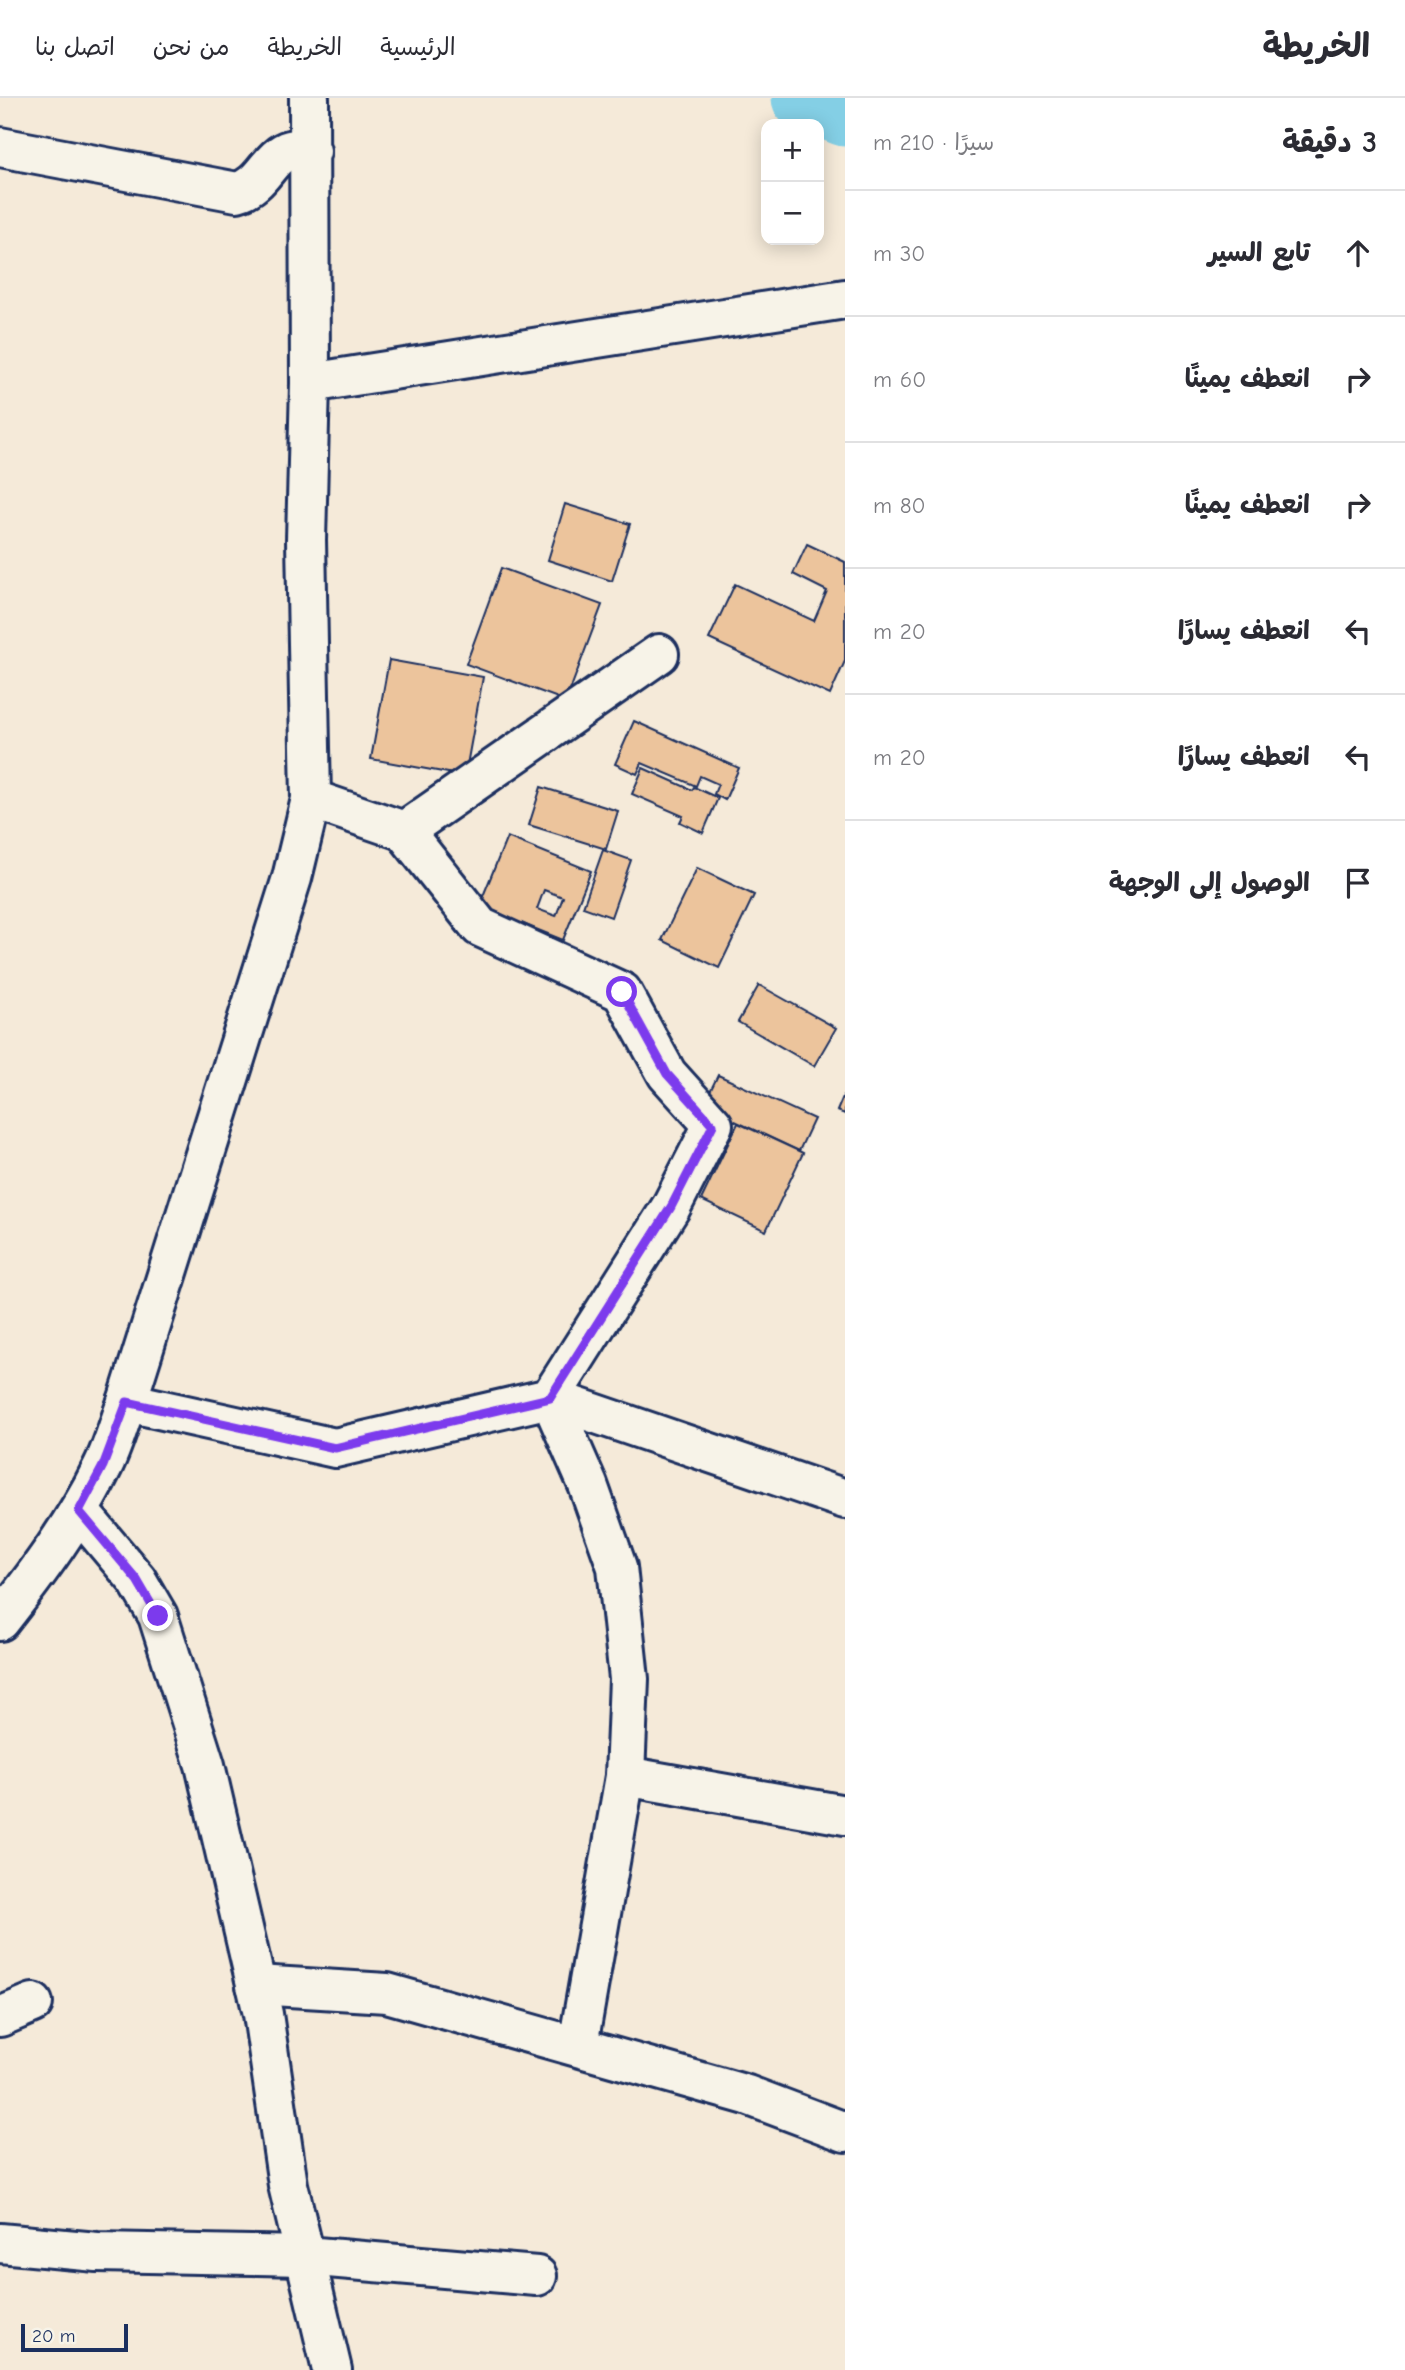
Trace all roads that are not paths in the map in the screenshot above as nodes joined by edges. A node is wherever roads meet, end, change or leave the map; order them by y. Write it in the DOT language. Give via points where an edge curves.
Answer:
graph roads {
  1 [pos="309,98"];
  2 [pos="0,147"];
  3 [pos="311,152"];
  4 [pos="845,299"];
  5 [pos="310,383"];
  6 [pos="659,654"];
  7 [pos="311,799"];
  8 [pos="404,831"];
  9 [pos="550,1398"];
  10 [pos="127,1402"];
  11 [pos="845,1499"];
  12 [pos="79,1511"];
  13 [pos="0,1621"];
  14 [pos="625,1776"];
  15 [pos="845,1815"];
  16 [pos="256,1985"];
  17 [pos="578,2045"];
  18 [pos="845,2132"];
  19 [pos="0,2244"];
  20 [pos="305,2256"];
  21 [pos="537,2276"];
  22 [pos="332,2370"];
  1 -- 3 [label="street"];
  2 -- 3 [label="street" via="237,192 255,184 283,152"];
  3 -- 5 [label="street"];
  4 -- 5 [label="street"];
  5 -- 7 [label="street" via="306,540"];
  6 -- 8 [label="street"];
  7 -- 8 [label="street"];
  7 -- 10 [label="street" via="292,878"];
  8 -- 9 [label="street" via="480,927 622,992 667,1074 713,1125 671,1207"];
  9 -- 10 [label="street" via="335,1448"];
  9 -- 11 [label="street"];
  9 -- 14 [label="street" via="617,1567 629,1679"];
  10 -- 12 [label="street" via="103,1466"];
  12 -- 13 [label="street"];
  12 -- 16 [label="street" via="137,1580 158,1616 205,1765"];
  14 -- 15 [label="street"];
  14 -- 17 [label="street"];
  16 -- 17 [label="street" via="387,1993"];
  16 -- 20 [label="street" via="288,2185"];
  17 -- 18 [label="street" via="747,2095"];
  19 -- 20 [label="street" via="97,2252"];
  20 -- 21 [label="street"];
  20 -- 22 [label="street"];
}
